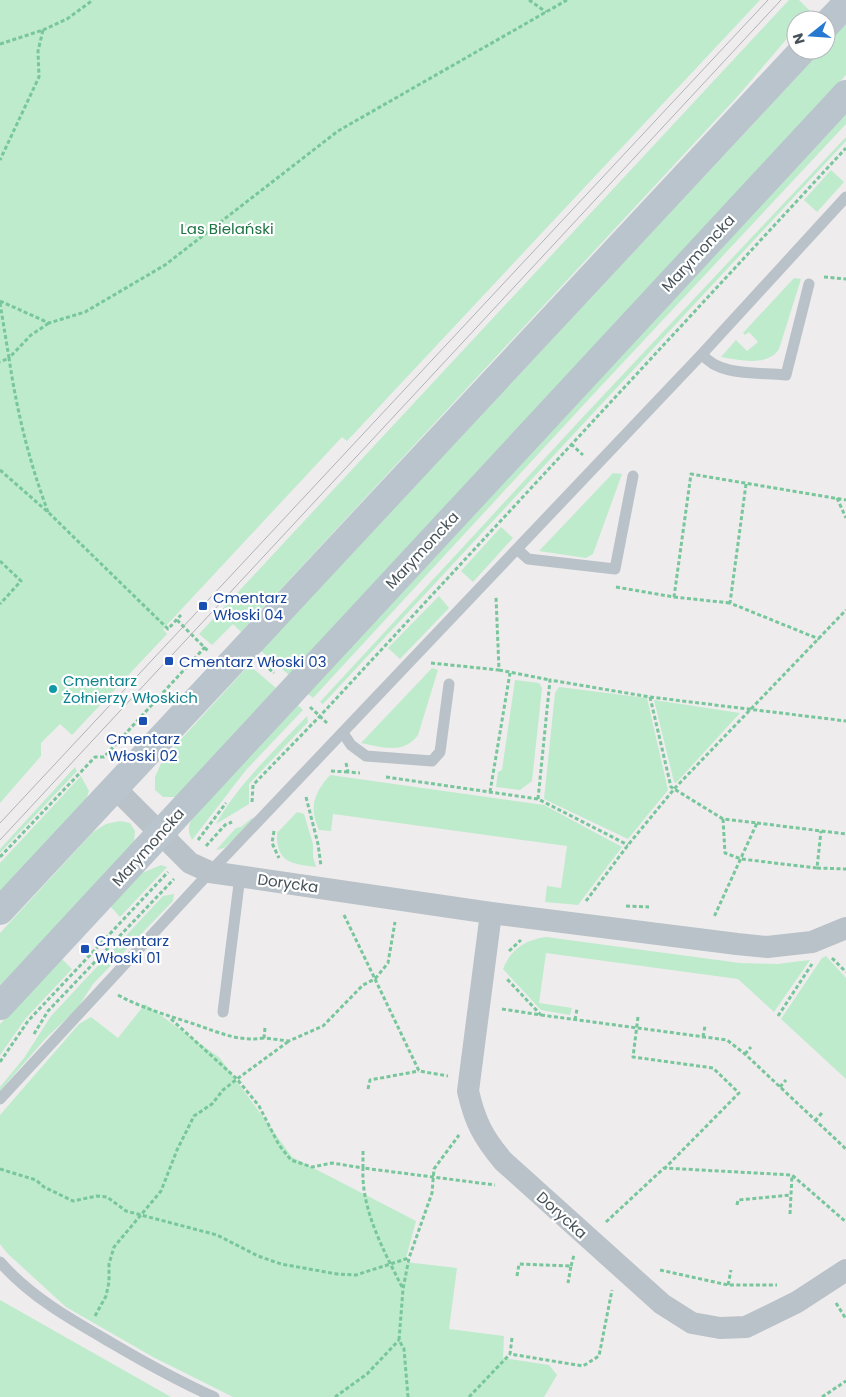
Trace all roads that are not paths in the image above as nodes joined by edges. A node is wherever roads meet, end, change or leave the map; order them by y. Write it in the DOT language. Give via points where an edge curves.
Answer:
graph roads {
  1 [pos="846,4"];
  2 [pos="836,14"];
  3 [pos="794,60"];
  4 [pos="846,94"];
  5 [pos="846,197"];
  6 [pos="809,284"];
  7 [pos="702,354"];
  8 [pos="632,476"];
  9 [pos="517,549"];
  10 [pos="449,684"];
  11 [pos="342,735"];
  12 [pos="115,788"];
  13 [pos="159,834"];
  14 [pos="210,872"];
  15 [pos="240,876"];
  16 [pos="0,911"];
  17 [pos="491,913"];
  18 [pos="846,928"];
  19 [pos="0,1006"];
  20 [pos="223,1012"];
  21 [pos="0,1099"];
  22 [pos="0,1262"];
  23 [pos="846,1270"];
  24 [pos="214,1397"];
  1 -- 2 [label="main road"];
  3 -- 12 [label="main road"];
  4 -- 13 [label="main road, Marymoncka"];
  5 -- 7 [label="lane"];
  6 -- 7 [label="lane" via="786,375 724,369 708,363"];
  7 -- 9 [label="lane"];
  8 -- 9 [label="lane" via="615,569 528,560"];
  9 -- 11 [label="lane"];
  10 -- 11 [label="lane" via="440,752 432,761 366,756"];
  11 -- 14 [label="lane"];
  12 -- 13 [label="street, Dorycka"];
  12 -- 16 [label="main road"];
  13 -- 14 [label="street, Dorycka" via="190,863"];
  13 -- 19 [label="main road, Marymoncka"];
  14 -- 15 [label="street, Dorycka"];
  14 -- 21 [label="lane"];
  15 -- 17 [label="street, Dorycka"];
  15 -- 20 [label="lane"];
  17 -- 18 [label="street, Dorycka" via="767,947 812,942"];
  17 -- 23 [label="street, Dorycka" via="468,1091 484,1139 503,1161 622,1279 692,1323 720,1328 746,1327 772,1316"];
  22 -- 24 [label="lane" via="53,1309 174,1379"];
}
